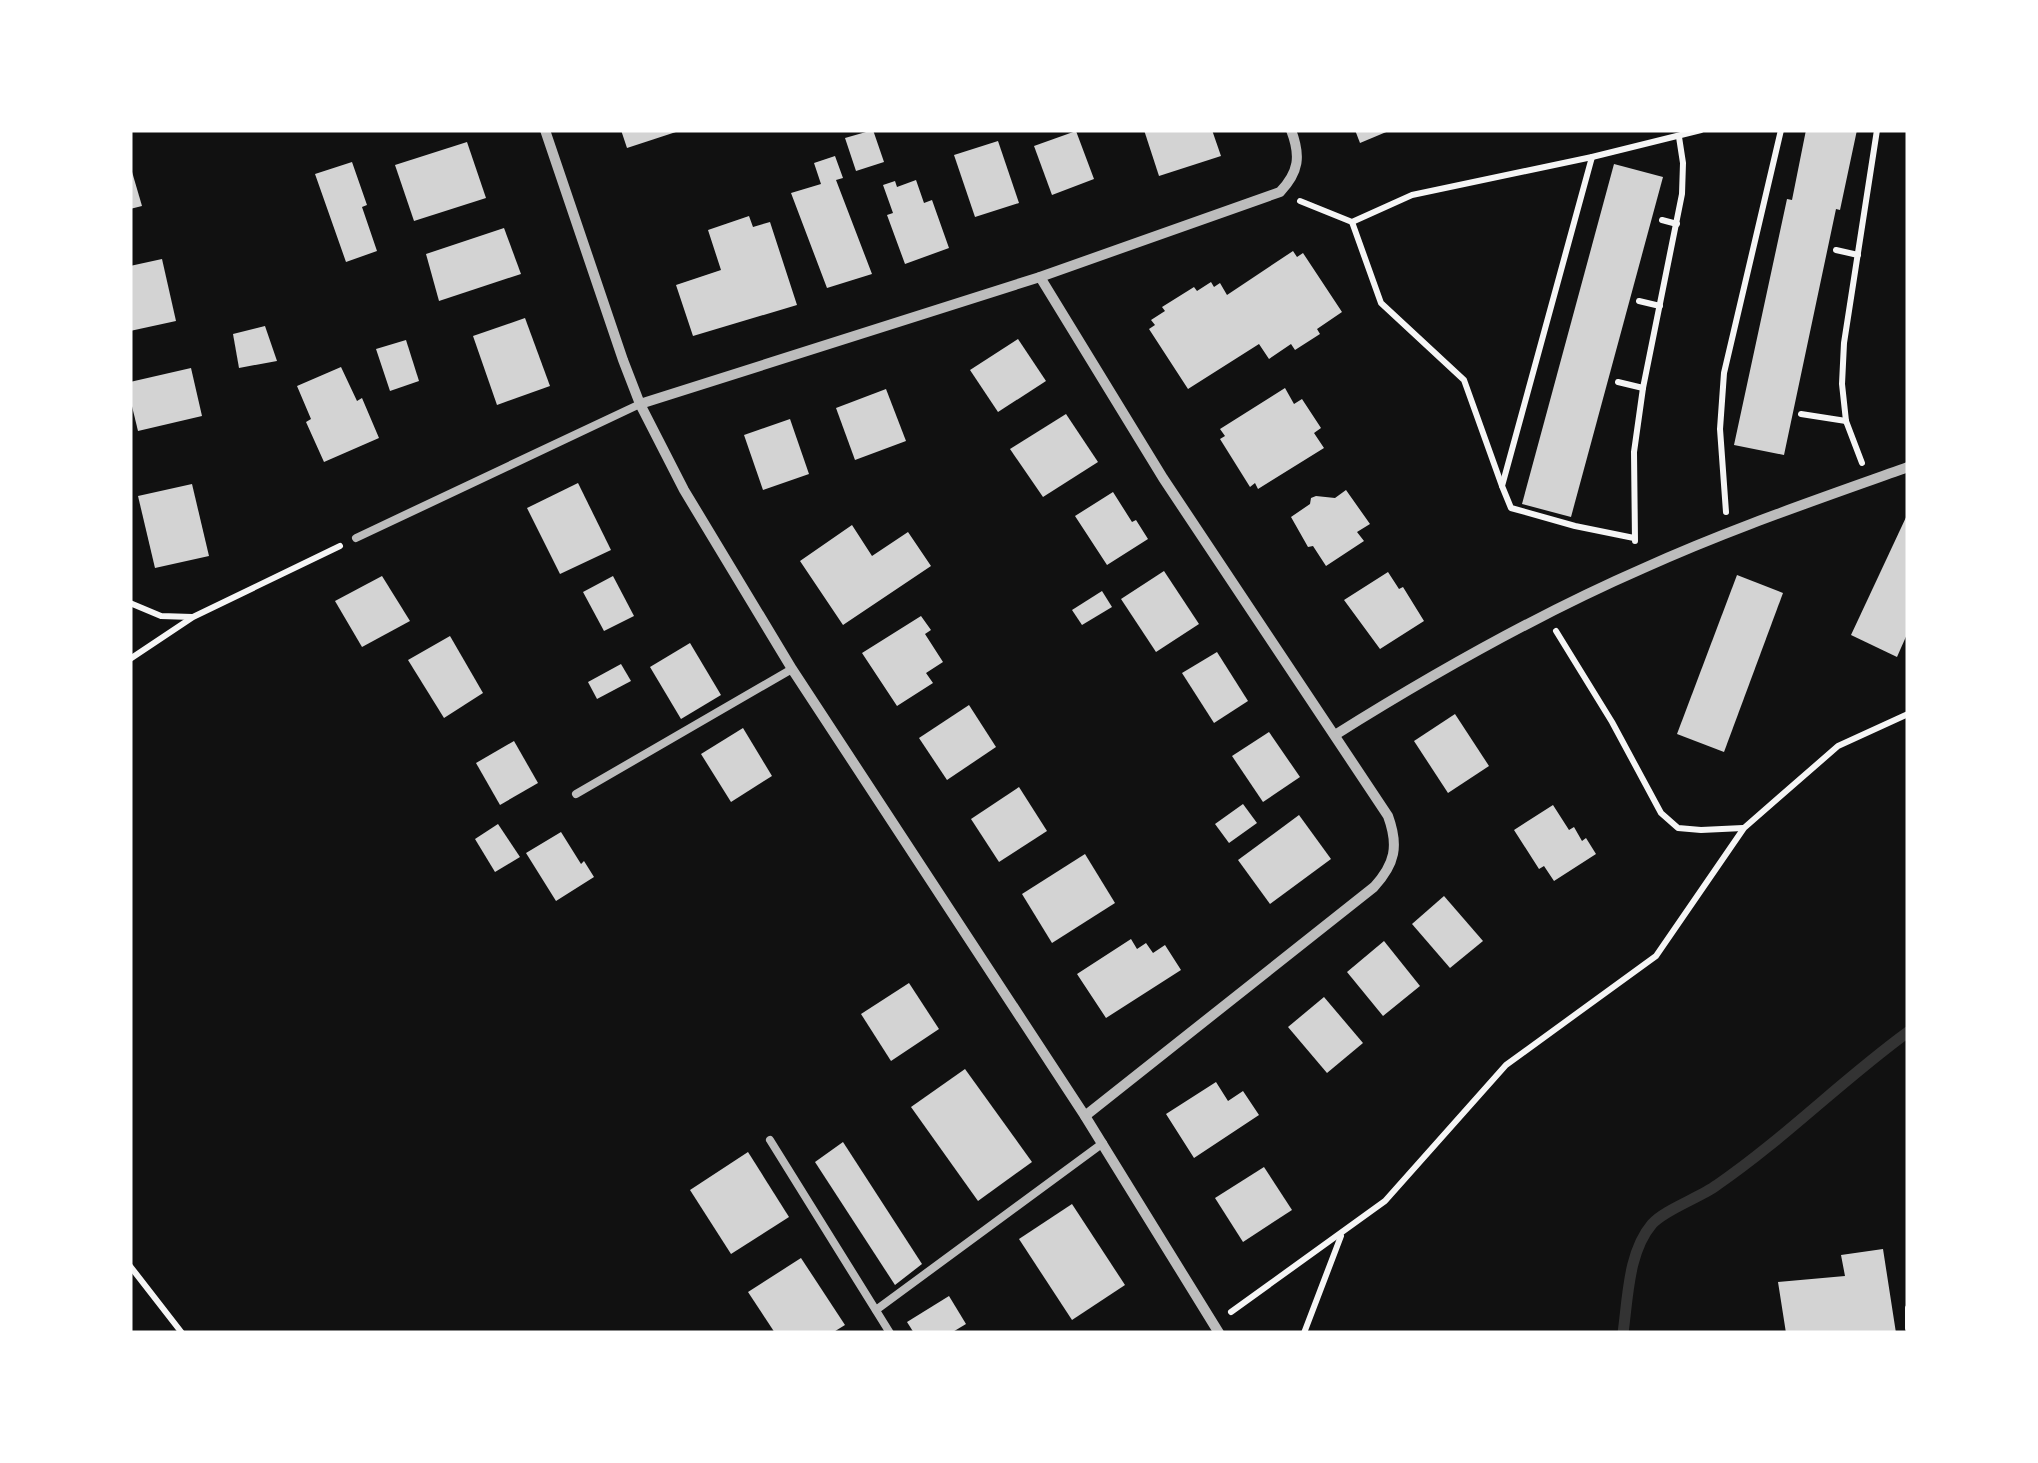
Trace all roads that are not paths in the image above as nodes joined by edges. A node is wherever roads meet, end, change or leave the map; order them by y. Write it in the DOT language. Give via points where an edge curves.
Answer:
graph roads {
  1 [pos="545,130"];
  2 [pos="1291,130"];
  3 [pos="1040,276"];
  4 [pos="640,404"];
  5 [pos="1908,467"];
  6 [pos="356,538"];
  7 [pos="792,669"];
  8 [pos="1334,735"];
  9 [pos="576,794"];
  10 [pos="1085,1116"];
  11 [pos="770,1140"];
  12 [pos="1103,1144"];
  13 [pos="876,1310"];
  14 [pos="1216,1329"];
  15 [pos="890,1333"];
  1 -- 4 [label="street"];
  2 -- 3 [label="street" via="1298,163 1280,192"];
  3 -- 4 [label="street"];
  3 -- 8 [label="street" via="1163,478"];
  4 -- 6 [label="lane"];
  4 -- 7 [label="street"];
  5 -- 8 [label="street" via="1647,566 1472,652"];
  7 -- 9 [label="lane"];
  7 -- 10 [label="street"];
  8 -- 10 [label="street" via="1388,816 1396,852 1389,871"];
  10 -- 12 [label="street"];
  11 -- 13 [label="lane"];
  12 -- 13 [label="lane"];
  12 -- 14 [label="street"];
  13 -- 15 [label="lane"];
}
